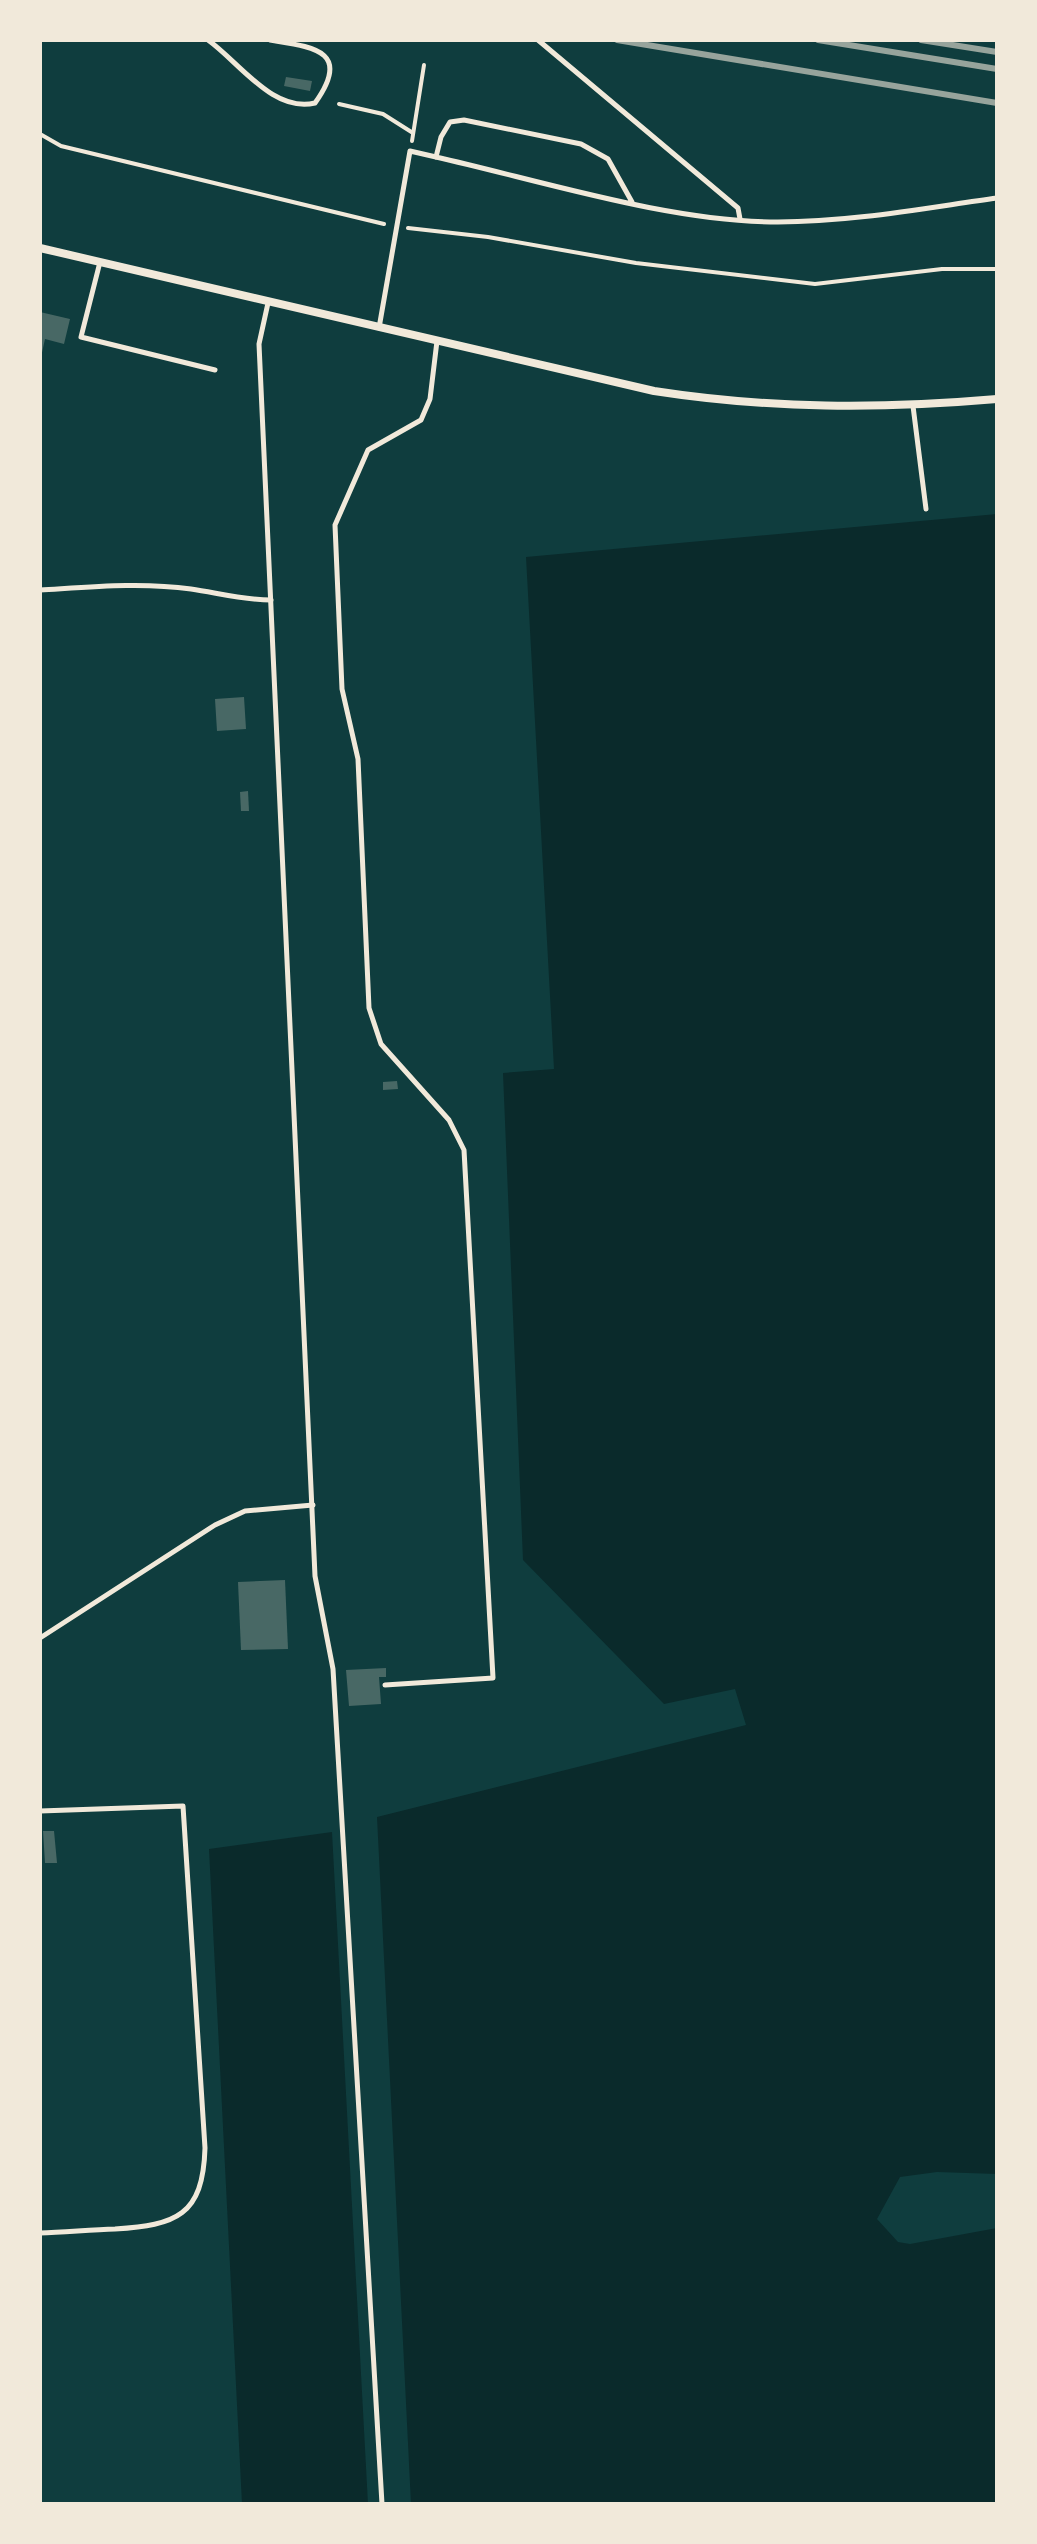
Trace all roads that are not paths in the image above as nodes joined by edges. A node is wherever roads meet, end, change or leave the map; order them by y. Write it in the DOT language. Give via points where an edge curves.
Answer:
graph roads {
  1 [pos="208,40"];
  2 [pos="270,40"];
  3 [pos="538,40"];
  4 [pos="436,157"];
  5 [pos="997,198"];
  6 [pos="632,202"];
  7 [pos="740,219"];
  8 [pos="40,248"];
  9 [pos="100,262"];
  10 [pos="268,303"];
  11 [pos="379,328"];
  12 [pos="437,341"];
  13 [pos="215,370"];
  14 [pos="997,399"];
  15 [pos="913,406"];
  16 [pos="926,509"];
  17 [pos="40,590"];
  18 [pos="271,600"];
  19 [pos="313,1505"];
  20 [pos="40,1638"];
  21 [pos="385,1685"];
  22 [pos="40,1811"];
  23 [pos="40,2233"];
  24 [pos="382,2504"];
  1 -- 2 [label="lane" via="278,100 298,107 315,103 330,72 326,55 316,47"];
  3 -- 7 [label="lane" via="738,208"];
  4 -- 6 [label="lane"];
  4 -- 6 [label="lane" via="450,122 464,120 581,144 608,159"];
  4 -- 11 [label="lane" via="410,151"];
  5 -- 7 [label="lane" via="840,220"];
  6 -- 7 [label="lane"];
  8 -- 9 [label="street"];
  9 -- 10 [label="street"];
  9 -- 13 [label="lane" via="81,337"];
  10 -- 11 [label="street"];
  10 -- 18 [label="lane" via="259,344"];
  11 -- 12 [label="street"];
  12 -- 15 [label="street" via="718,401 818,408"];
  12 -- 21 [label="lane" via="430,399 421,420 368,450 335,525 342,689 358,759 369,1008 381,1044 449,1120 464,1150 493,1678"];
  14 -- 15 [label="street"];
  15 -- 16 [label="lane"];
  17 -- 18 [label="lane" via="136,586"];
  18 -- 19 [label="lane"];
  19 -- 20 [label="lane" via="235,1515"];
  19 -- 24 [label="lane" via="315,1576 333,1669"];
  22 -- 23 [label="lane" via="183,1806 204,2176 182,2213 160,2226"];
}
